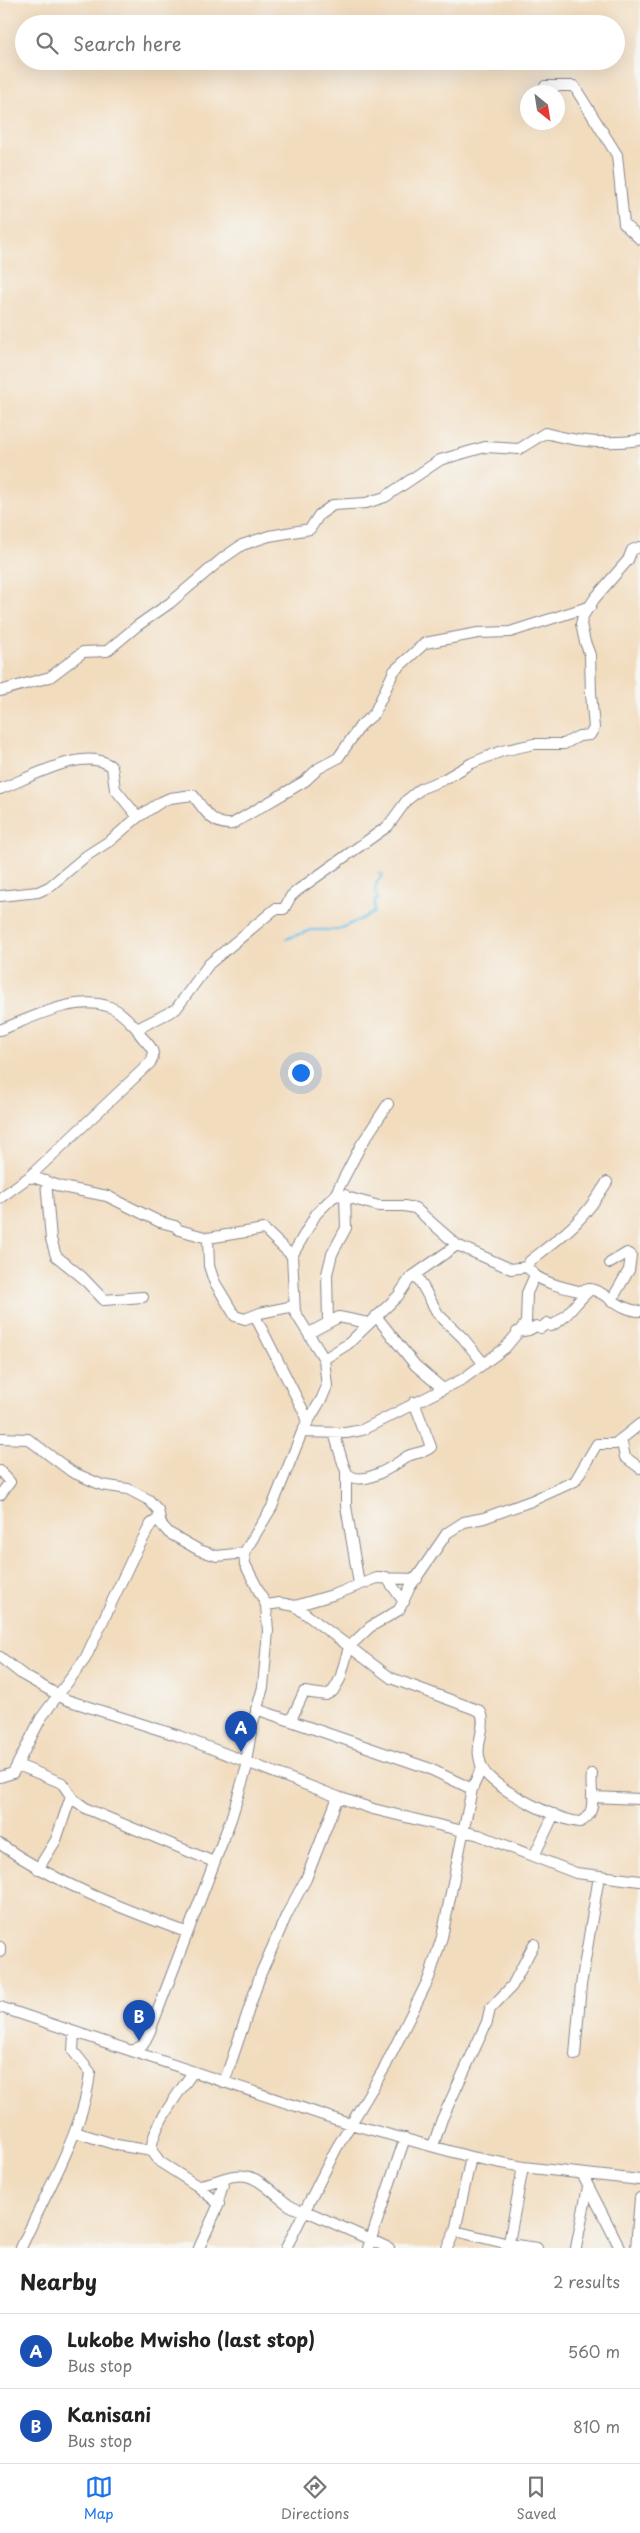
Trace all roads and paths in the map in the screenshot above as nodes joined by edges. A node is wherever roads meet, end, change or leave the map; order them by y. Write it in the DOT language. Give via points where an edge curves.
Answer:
graph roads {
  1 [pos="565,86"];
  2 [pos="640,240"];
  3 [pos="640,440"];
  4 [pos="640,546"];
  5 [pos="591,606"];
  6 [pos="0,691"];
  7 [pos="0,788"];
  8 [pos="138,817"];
  9 [pos="0,896"];
  10 [pos="137,1029"];
  11 [pos="0,1030"];
  12 [pos="388,1104"];
  13 [pos="29,1177"];
  14 [pos="46,1181"];
  15 [pos="607,1182"];
  16 [pos="340,1195"];
  17 [pos="0,1198"];
  18 [pos="208,1238"];
  19 [pos="457,1245"];
  20 [pos="292,1256"];
  21 [pos="610,1263"];
  22 [pos="526,1267"];
  23 [pos="416,1274"];
  24 [pos="535,1275"];
  25 [pos="591,1289"];
  26 [pos="143,1297"];
  27 [pos="611,1301"];
  28 [pos="294,1306"];
  29 [pos="640,1311"];
  30 [pos="255,1316"];
  31 [pos="372,1320"];
  32 [pos="328,1322"];
  33 [pos="517,1332"];
  34 [pos="309,1333"];
  35 [pos="324,1359"];
  36 [pos="484,1364"];
  37 [pos="443,1389"];
  38 [pos="414,1402"];
  39 [pos="640,1424"];
  40 [pos="305,1428"];
  41 [pos="334,1434"];
  42 [pos="0,1438"];
  43 [pos="621,1439"];
  44 [pos="640,1468"];
  45 [pos="0,1471"];
  46 [pos="346,1472"];
  47 [pos="356,1479"];
  48 [pos="346,1484"];
  49 [pos="0,1495"];
  50 [pos="158,1519"];
  51 [pos="244,1553"];
  52 [pos="386,1577"];
  53 [pos="418,1579"];
  54 [pos="359,1584"];
  55 [pos="404,1602"];
  56 [pos="266,1605"];
  57 [pos="295,1606"];
  58 [pos="349,1647"];
  59 [pos="0,1657"];
  60 [pos="57,1696"];
  61 [pos="256,1709"];
  62 [pos="291,1720"];
  63 [pos="247,1762"];
  64 [pos="18,1765"];
  65 [pos="482,1766"];
  66 [pos="592,1774"];
  67 [pos="0,1777"];
  68 [pos="472,1789"];
  69 [pos="71,1796"];
  70 [pos="338,1796"];
  71 [pos="592,1797"];
  72 [pos="640,1799"];
  73 [pos="554,1814"];
  74 [pos="464,1831"];
  75 [pos="0,1844"];
  76 [pos="534,1856"];
  77 [pos="214,1862"];
  78 [pos="38,1869"];
  79 [pos="599,1876"];
  80 [pos="640,1880"];
  81 [pos="186,1932"];
  82 [pos="534,1944"];
  83 [pos="0,1947"];
  84 [pos="0,1952"];
  85 [pos="0,2007"];
  86 [pos="74,2033"];
  87 [pos="132,2051"];
  88 [pos="576,2055"];
  89 [pos="193,2072"];
  90 [pos="224,2083"];
  91 [pos="350,2124"];
  92 [pos="74,2132"];
  93 [pos="405,2138"];
  94 [pos="433,2146"];
  95 [pos="152,2151"];
  96 [pos="471,2157"];
  97 [pos="523,2167"];
  98 [pos="582,2174"];
  99 [pos="225,2178"];
  100 [pos="640,2180"];
  101 [pos="196,2185"];
  102 [pos="588,2187"];
  103 [pos="640,2198"];
  104 [pos="218,2201"];
  105 [pos="306,2211"];
  106 [pos="455,2231"];
  107 [pos="370,2244"];
  108 [pos="508,2246"];
  109 [pos="21,2248"];
  110 [pos="199,2248"];
  111 [pos="286,2248"];
  112 [pos="389,2248"];
  113 [pos="446,2248"];
  114 [pos="537,2248"];
  115 [pos="576,2248"];
  116 [pos="620,2248"];
  117 [pos="636,2248"];
  1 -- 2 [label="street" via="574,86 617,155 624,224"];
  3 -- 6 [label="street" via="619,444 576,442 545,433 519,449 485,447 440,460 385,497 366,503 335,504 319,515 310,529 269,536 242,545 107,651 83,652 50,676"];
  4 -- 5 [label="street" via="632,550 628,560 603,587"];
  5 -- 8 [label="street" via="510,632 478,633 425,643 394,671 374,714 338,758 232,824 215,822 193,795 170,798"];
  5 -- 10 [label="street" via="581,624 590,655 594,728 590,735 579,736 564,744 534,744 502,751 418,790 388,826 318,874 291,896 284,909 275,910 216,958 199,975 176,1010"];
  7 -- 8 [label="street" via="69,761 100,762 112,767 115,789"];
  8 -- 9 [label="street" via="49,887 38,892"];
  10 -- 11 [label="street" via="115,1009 92,1004 60,1008"];
  10 -- 13 [label="street" via="152,1050 151,1062"];
  12 -- 16 [label="street" via="361,1145"];
  13 -- 14 [label="street"];
  13 -- 17 [label="street"];
  14 -- 18 [label="street" via="107,1196 179,1230"];
  14 -- 26 [label="street" via="51,1239 58,1259 82,1277 104,1300"];
  15 -- 22 [label="street" via="576,1225"];
  16 -- 19 [label="street" via="373,1205 415,1208"];
  16 -- 20 [label="street" via="316,1214"];
  16 -- 32 [label="street" via="346,1228 332,1254 327,1274"];
  18 -- 20 [label="street" via="264,1229"];
  18 -- 30 [label="street" via="210,1270 220,1292 235,1316 244,1320"];
  19 -- 22 [label="street" via="511,1269"];
  19 -- 23 [label="street"];
  20 -- 28 [label="street"];
  21 -- 27 [label="street" via="626,1253 631,1255 628,1270"];
  22 -- 24 [label="street"];
  23 -- 31 [label="street"];
  23 -- 36 [label="street" via="438,1314"];
  24 -- 25 [label="street" via="565,1288"];
  24 -- 33 [label="street" via="528,1293 526,1323"];
  25 -- 27 [label="street"];
  25 -- 33 [label="street" via="576,1301 561,1321"];
  27 -- 29 [label="street"];
  28 -- 30 [label="street"];
  28 -- 34 [label="street"];
  30 -- 40 [label="street" via="304,1412"];
  31 -- 32 [label="street" via="339,1317"];
  31 -- 35 [label="street" via="348,1344"];
  31 -- 37 [label="street"];
  32 -- 34 [label="street"];
  33 -- 36 [label="street" via="505,1348"];
  34 -- 35 [label="street"];
  35 -- 40 [label="street" via="326,1389"];
  36 -- 37 [label="street"];
  37 -- 38 [label="street"];
  38 -- 41 [label="street" via="362,1430"];
  38 -- 47 [label="street" via="431,1447 394,1466"];
  39 -- 43 [label="street"];
  40 -- 41 [label="street"];
  40 -- 51 [label="street" via="275,1501"];
  41 -- 46 [label="street"];
  42 -- 50 [label="street" via="28,1439 72,1472 96,1483 133,1491 155,1505"];
  43 -- 44 [label="street" via="625,1457"];
  43 -- 53 [label="street" via="615,1444 596,1444 575,1481 553,1492 456,1526 445,1535"];
  45 -- 49 [label="street" via="10,1482"];
  46 -- 47 [label="street"];
  46 -- 48 [label="street"];
  47 -- 48 [label="street"];
  48 -- 54 [label="street" via="350,1541"];
  50 -- 51 [label="street" via="168,1533 211,1555"];
  50 -- 60 [label="street" via="151,1524 132,1559 85,1659"];
  51 -- 56 [label="street" via="245,1564"];
  52 -- 53 [label="street"];
  52 -- 54 [label="street"];
  52 -- 55 [label="street"];
  53 -- 55 [label="street" via="410,1587"];
  54 -- 57 [label="street"];
  55 -- 58 [label="street" via="399,1610 370,1626"];
  56 -- 57 [label="street"];
  56 -- 61 [label="street" via="267,1660"];
  57 -- 58 [label="street"];
  58 -- 62 [label="street" via="333,1691 326,1695 304,1692"];
  58 -- 65 [label="street" via="399,1682 480,1711 483,1719 478,1744"];
  59 -- 60 [label="street"];
  60 -- 63 [label="street"];
  60 -- 64 [label="street" via="41,1718"];
  61 -- 62 [label="street"];
  61 -- 63 [label="street"];
  62 -- 68 [label="street" via="428,1768"];
  63 -- 70 [label="street"];
  63 -- 77 [label="street" via="231,1819"];
  64 -- 67 [label="street" via="13,1773"];
  64 -- 69 [label="street" via="60,1782"];
  65 -- 68 [label="street"];
  65 -- 73 [label="street" via="496,1782"];
  66 -- 71 [label="street"];
  68 -- 74 [label="street"];
  69 -- 77 [label="street" via="87,1809"];
  69 -- 78 [label="street" via="56,1840"];
  70 -- 74 [label="street" via="373,1809"];
  70 -- 90 [label="street" via="306,1880 261,1973"];
  71 -- 72 [label="street"];
  71 -- 73 [label="street" via="592,1810 583,1821 576,1822"];
  73 -- 76 [label="street"];
  74 -- 76 [label="street"];
  74 -- 91 [label="street" via="442,1937 429,1978 385,2067"];
  75 -- 78 [label="street"];
  76 -- 79 [label="street" via="576,1873"];
  77 -- 81 [label="street"];
  78 -- 81 [label="street" via="120,1908"];
  79 -- 80 [label="street"];
  79 -- 88 [label="street" via="581,1985"];
  81 -- 87 [label="street" via="147,2040"];
  82 -- 94 [label="street" via="512,1986 490,2010"];
  83 -- 84 [label="street"];
  85 -- 86 [label="street"];
  86 -- 87 [label="street"];
  86 -- 92 [label="street" via="73,2051 90,2072"];
  87 -- 89 [label="street"];
  89 -- 90 [label="street"];
  89 -- 95 [label="street" via="162,2121 152,2143"];
  90 -- 91 [label="street"];
  91 -- 93 [label="street"];
  91 -- 105 [label="street"];
  92 -- 95 [label="street" via="117,2146"];
  92 -- 109 [label="street"];
  93 -- 94 [label="street"];
  93 -- 107 [label="street"];
  94 -- 96 [label="street"];
  95 -- 101 [label="street" via="160,2162"];
  96 -- 97 [label="street"];
  96 -- 106 [label="street"];
  97 -- 98 [label="street"];
  97 -- 108 [label="street"];
  98 -- 100 [label="street"];
  98 -- 102 [label="street"];
  99 -- 101 [label="street"];
  99 -- 104 [label="street"];
  99 -- 105 [label="street" via="254,2178 293,2208"];
  101 -- 104 [label="street"];
  102 -- 115 [label="street"];
  102 -- 116 [label="street"];
  103 -- 117 [label="street"];
  104 -- 110 [label="street" via="219,2207"];
  105 -- 107 [label="street"];
  105 -- 111 [label="street"];
  106 -- 108 [label="street"];
  106 -- 113 [label="street"];
  107 -- 112 [label="street"];
  108 -- 114 [label="street"];
}
